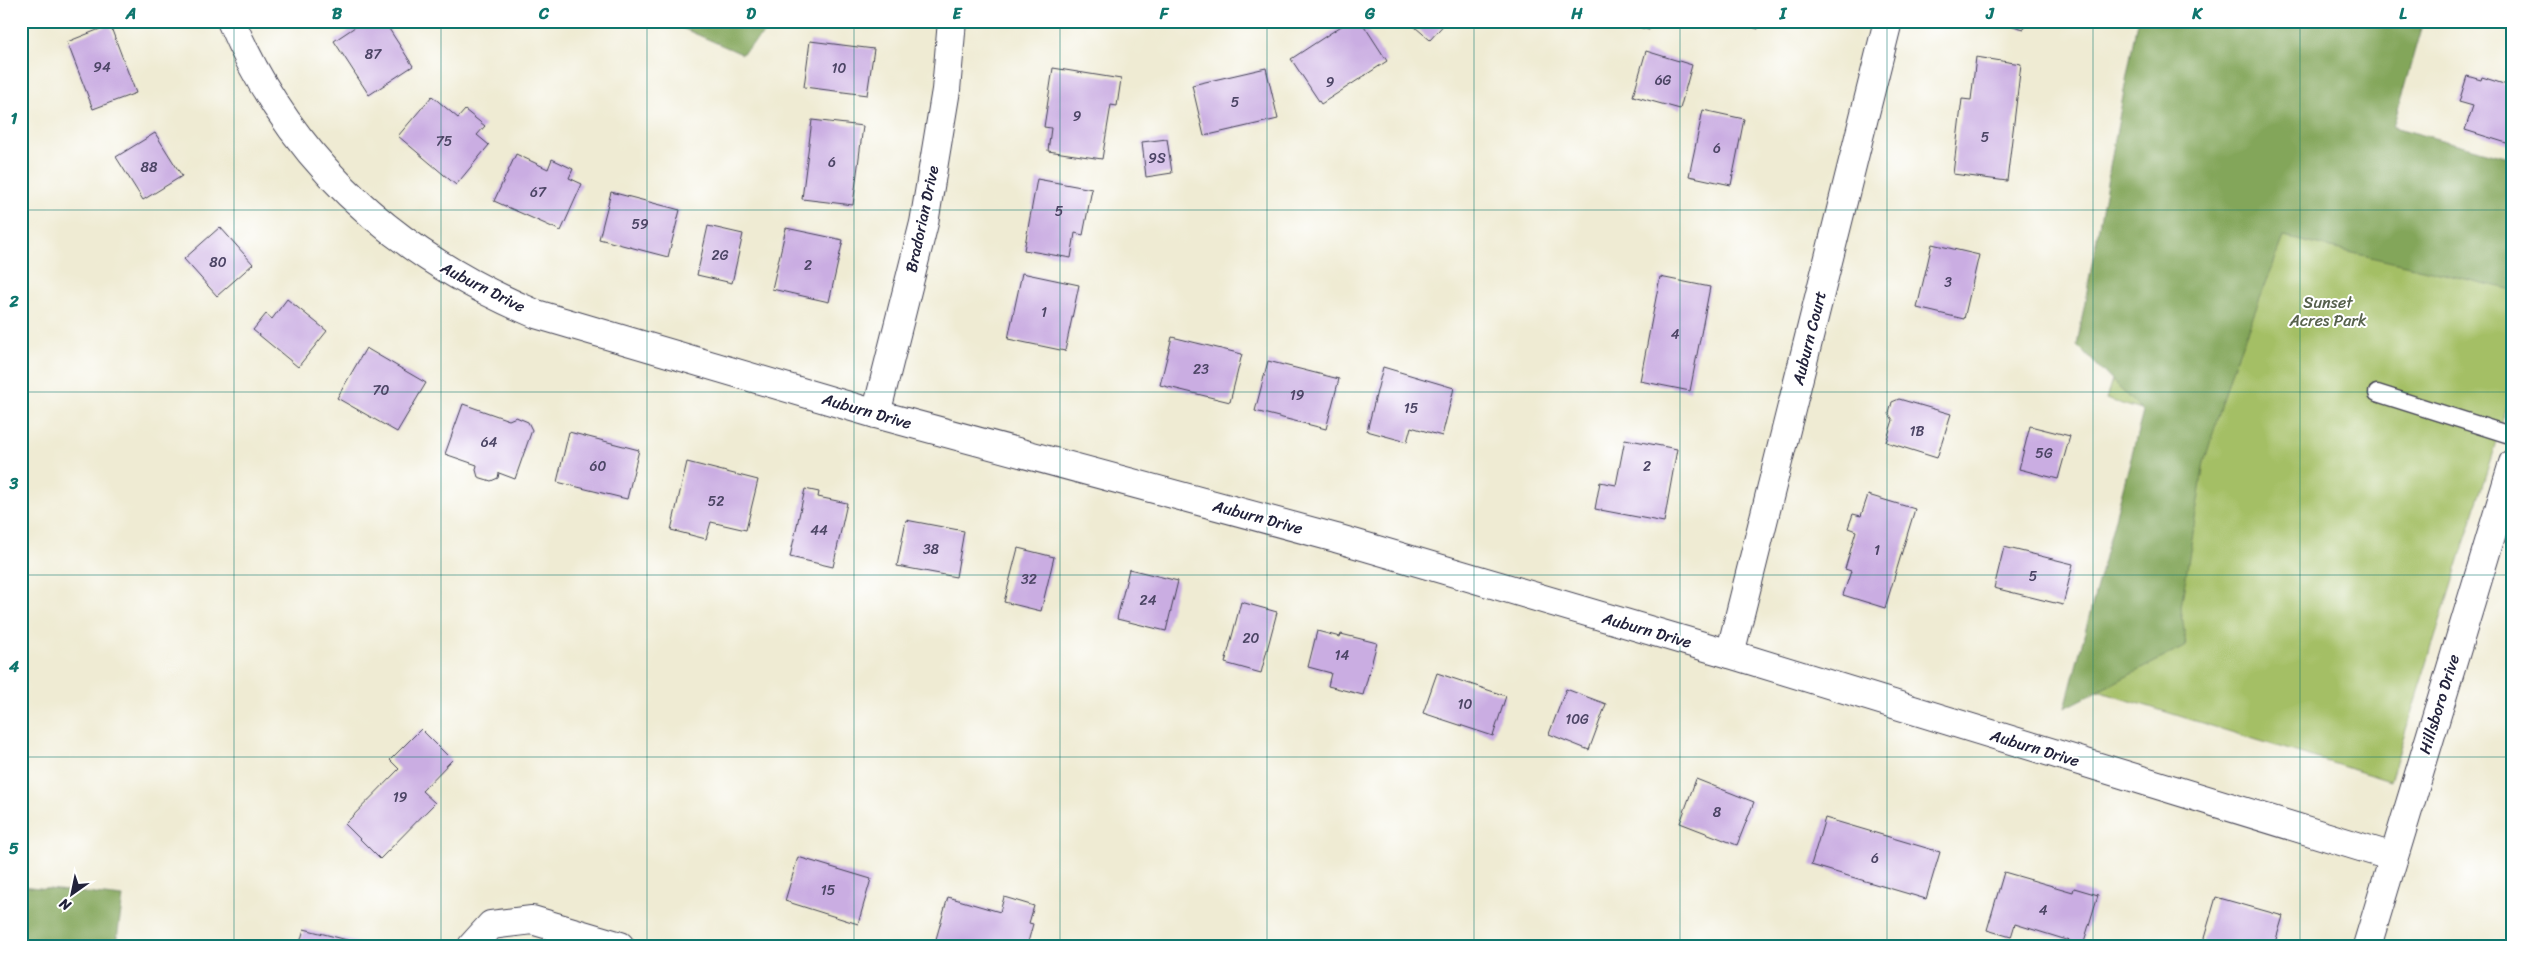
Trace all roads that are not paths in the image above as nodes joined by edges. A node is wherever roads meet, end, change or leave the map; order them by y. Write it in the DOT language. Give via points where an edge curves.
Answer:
graph roads {
  1 [pos="231,21"];
  2 [pos="952,21"];
  3 [pos="1888,21"];
  4 [pos="2377,393"];
  5 [pos="876,414"];
  6 [pos="2513,436"];
  7 [pos="2513,463"];
  8 [pos="1730,654"];
  9 [pos="2393,857"];
  10 [pos="472,946"];
  11 [pos="620,946"];
  12 [pos="2367,946"];
  1 -- 5 [label="street, Auburn Drive" via="264,86 305,146 370,214 414,249 460,279 536,314"];
  2 -- 5 [label="street, Bradorian Drive" via="946,90 924,223"];
  3 -- 8 [label="street, Auburn Court"];
  4 -- 6 [label="lane"];
  5 -- 8 [label="street, Auburn Drive" via="1336,538"];
  7 -- 9 [label="street, Hillsboro Drive"];
  8 -- 9 [label="street, Auburn Drive"];
  9 -- 12 [label="street, Hillsboro Drive"];
  10 -- 11 [label="street" via="491,924 532,920"];
}
